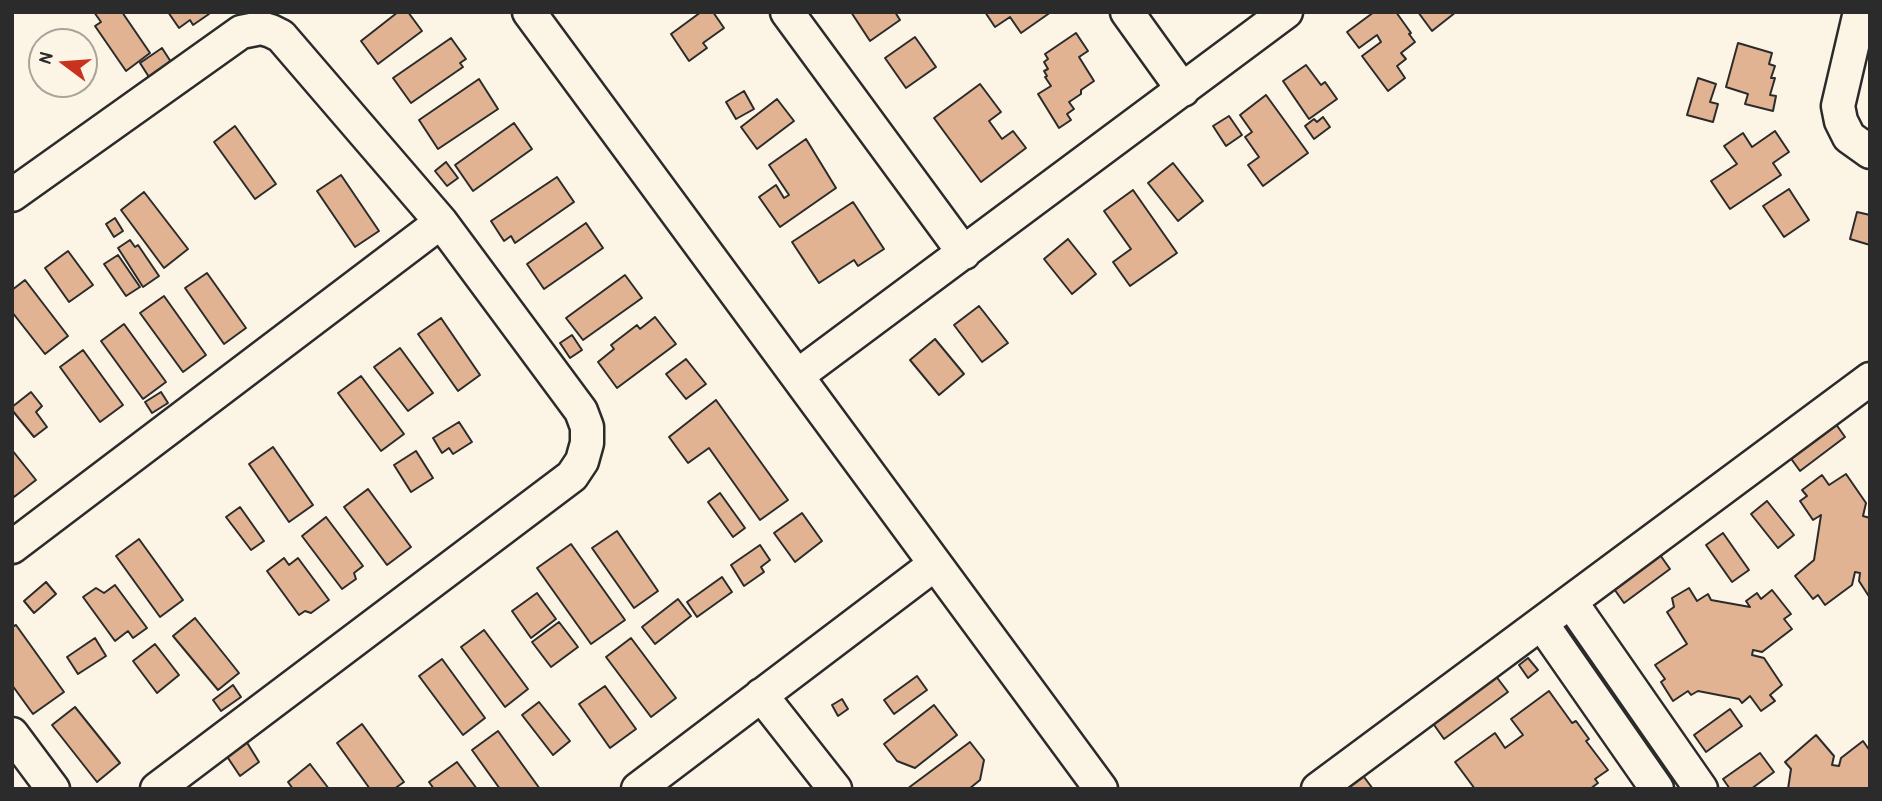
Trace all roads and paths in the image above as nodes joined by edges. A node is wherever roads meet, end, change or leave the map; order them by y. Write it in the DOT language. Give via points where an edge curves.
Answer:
graph roads {
  1 [pos="530,12"];
  2 [pos="787,12"];
  3 [pos="1127,12"];
  4 [pos="1286,12"];
  5 [pos="1860,12"];
  6 [pos="1183,90"];
  7 [pos="1870,152"];
  8 [pos="12,195"];
  9 [pos="441,222"];
  10 [pos="964,253"];
  11 [pos="797,376"];
  12 [pos="1870,379"];
  13 [pos="12,547"];
  14 [pos="935,564"];
  15 [pos="1571,602"];
  16 [pos="1542,624"];
  17 [pos="761,695"];
  18 [pos="12,733"];
  19 [pos="52,789"];
  20 [pos="157,789"];
  21 [pos="638,789"];
  22 [pos="835,789"];
  23 [pos="1101,789"];
  24 [pos="1318,789"];
  25 [pos="1657,789"];
  26 [pos="1701,789"];
  1 -- 11 [label="street"];
  2 -- 10 [label="street"];
  3 -- 6 [label="street"];
  4 -- 6 [label="street"];
  5 -- 7 [label="street" via="1838,107 1849,137"];
  6 -- 10 [label="street"];
  8 -- 9 [label="street" via="241,32 261,28 281,36"];
  9 -- 13 [label="street"];
  9 -- 20 [label="street" via="581,411 587,427 582,461 572,476"];
  10 -- 11 [label="street"];
  11 -- 14 [label="street"];
  12 -- 15 [label="street"];
  14 -- 17 [label="street"];
  14 -- 23 [label="street"];
  15 -- 16 [label="street"];
  15 -- 26 [label="street"];
  16 -- 24 [label="street"];
  16 -- 25 [label="street"];
  17 -- 21 [label="street"];
  17 -- 22 [label="street"];
  18 -- 19 [label="street"];
}
